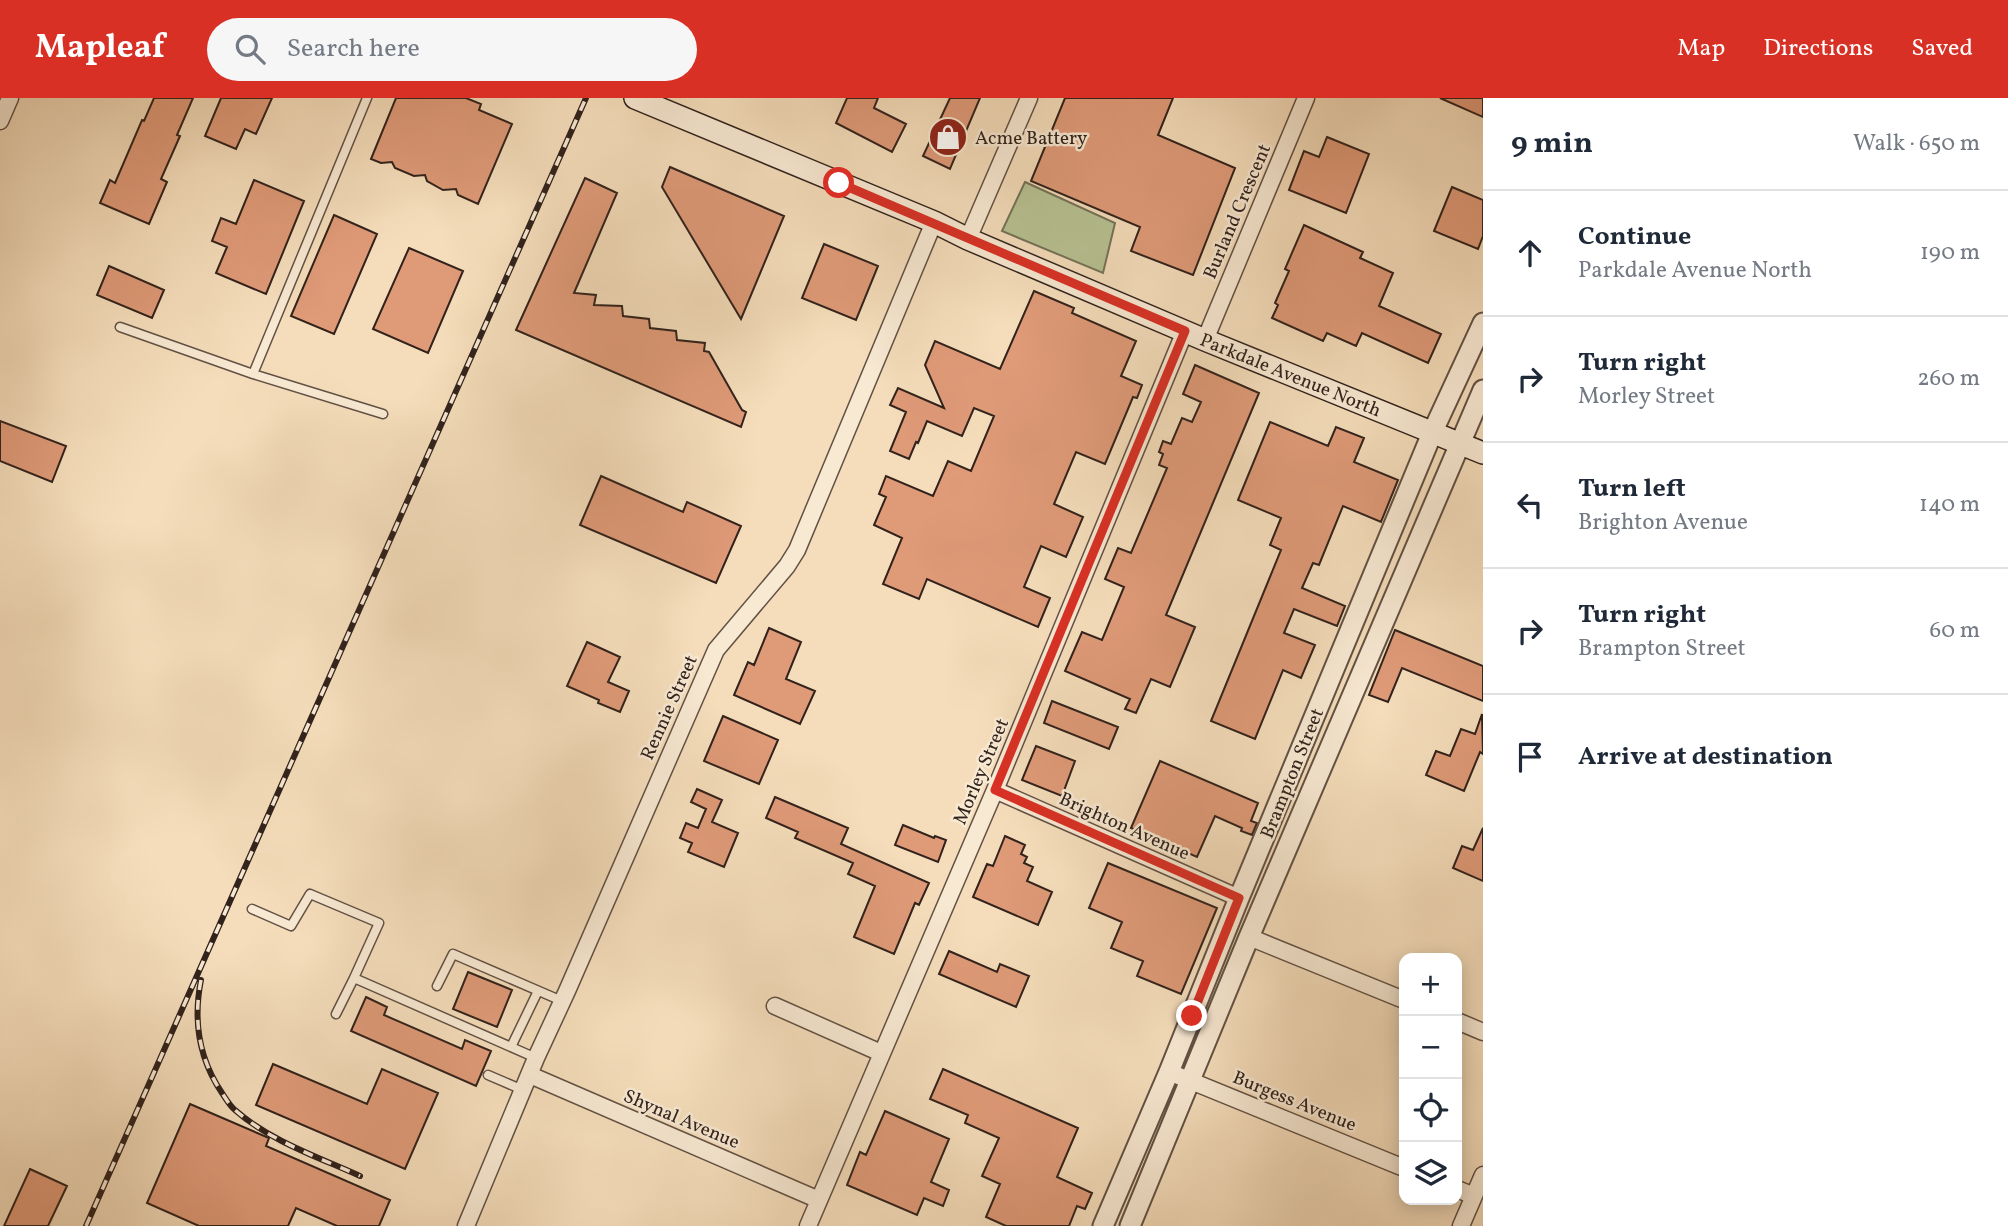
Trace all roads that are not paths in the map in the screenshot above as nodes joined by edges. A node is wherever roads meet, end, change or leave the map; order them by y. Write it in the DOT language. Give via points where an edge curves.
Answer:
graph roads {
  1 [pos="10,98"];
  2 [pos="367,98"];
  3 [pos="1029,98"];
  4 [pos="1306,98"];
  5 [pos="645,100"];
  6 [pos="0,121"];
  7 [pos="934,222"];
  8 [pos="968,239"];
  9 [pos="1483,323"];
  10 [pos="120,327"];
  11 [pos="1195,335"];
  12 [pos="253,374"];
  13 [pos="1483,390"];
  14 [pos="383,414"];
  15 [pos="1433,431"];
  16 [pos="1460,443"];
  17 [pos="1483,453"];
  18 [pos="995,790"];
  19 [pos="1239,898"];
  20 [pos="252,909"];
  21 [pos="1249,937"];
  22 [pos="354,978"];
  23 [pos="437,986"];
  24 [pos="538,991"];
  25 [pos="1399,998"];
  26 [pos="562,1001"];
  27 [pos="775,1006"];
  28 [pos="337,1014"];
  29 [pos="1462,1023"];
  30 [pos="1483,1032"];
  31 [pos="511,1047"];
  32 [pos="881,1053"];
  33 [pos="536,1058"];
  34 [pos="1169,1072"];
  35 [pos="488,1074"];
  36 [pos="1191,1080"];
  37 [pos="526,1082"];
  38 [pos="1399,1166"];
  39 [pos="1483,1175"];
  40 [pos="1462,1191"];
  41 [pos="1474,1196"];
  42 [pos="819,1200"];
  43 [pos="466,1226"];
  44 [pos="808,1226"];
  45 [pos="1103,1226"];
  46 [pos="1130,1226"];
  47 [pos="1461,1226"];
  1 -- 6 [label="street"];
  2 -- 12 [label="lane"];
  3 -- 8 [label="street"];
  4 -- 11 [label="street, Burland Crescent"];
  5 -- 7 [label="main road, Parkdale Avenue North"];
  7 -- 8 [label="main road, Parkdale Avenue North"];
  7 -- 26 [label="street, Rennie Street" via="797,551 716,650"];
  8 -- 11 [label="main road, Parkdale Avenue North"];
  9 -- 15 [label="street, Brampton Street"];
  10 -- 12 [label="lane"];
  11 -- 15 [label="main road, Parkdale Avenue North"];
  11 -- 18 [label="street, Morley Street"];
  12 -- 14 [label="lane"];
  13 -- 16 [label="street, Brampton Street"];
  15 -- 16 [label="main road, Parkdale Avenue North"];
  15 -- 19 [label="street, Brampton Street"];
  16 -- 17 [label="main road, Parkdale Avenue North"];
  16 -- 21 [label="street, Brampton Street"];
  18 -- 19 [label="street, Brighton Avenue"];
  18 -- 32 [label="street, Morley Street"];
  19 -- 34 [label="street, Brampton Street"];
  20 -- 22 [label="lane" via="291,926 310,894 379,923"];
  21 -- 25 [label="street"];
  21 -- 36 [label="street, Brampton Street"];
  22 -- 28 [label="lane"];
  22 -- 31 [label="lane"];
  23 -- 24 [label="lane" via="453,954"];
  24 -- 26 [label="lane"];
  24 -- 31 [label="lane"];
  26 -- 33 [label="street, Rennie Street"];
  27 -- 32 [label="street"];
  29 -- 30 [label="street"];
  31 -- 33 [label="lane"];
  32 -- 42 [label="street, Morley Street"];
  33 -- 37 [label="street, Rennie Street"];
  34 -- 36 [label="street, Burgess Avenue"];
  34 -- 45 [label="street, Brampton Street"];
  35 -- 37 [label="lane"];
  36 -- 38 [label="street, Burgess Avenue"];
  36 -- 46 [label="street, Brampton Street"];
  37 -- 42 [label="street, Shynal Avenue"];
  37 -- 43 [label="street, Rennie Street"];
  39 -- 41 [label="street"];
  40 -- 41 [label="street"];
  41 -- 47 [label="street"];
  42 -- 44 [label="street, Morley Street"];
}
